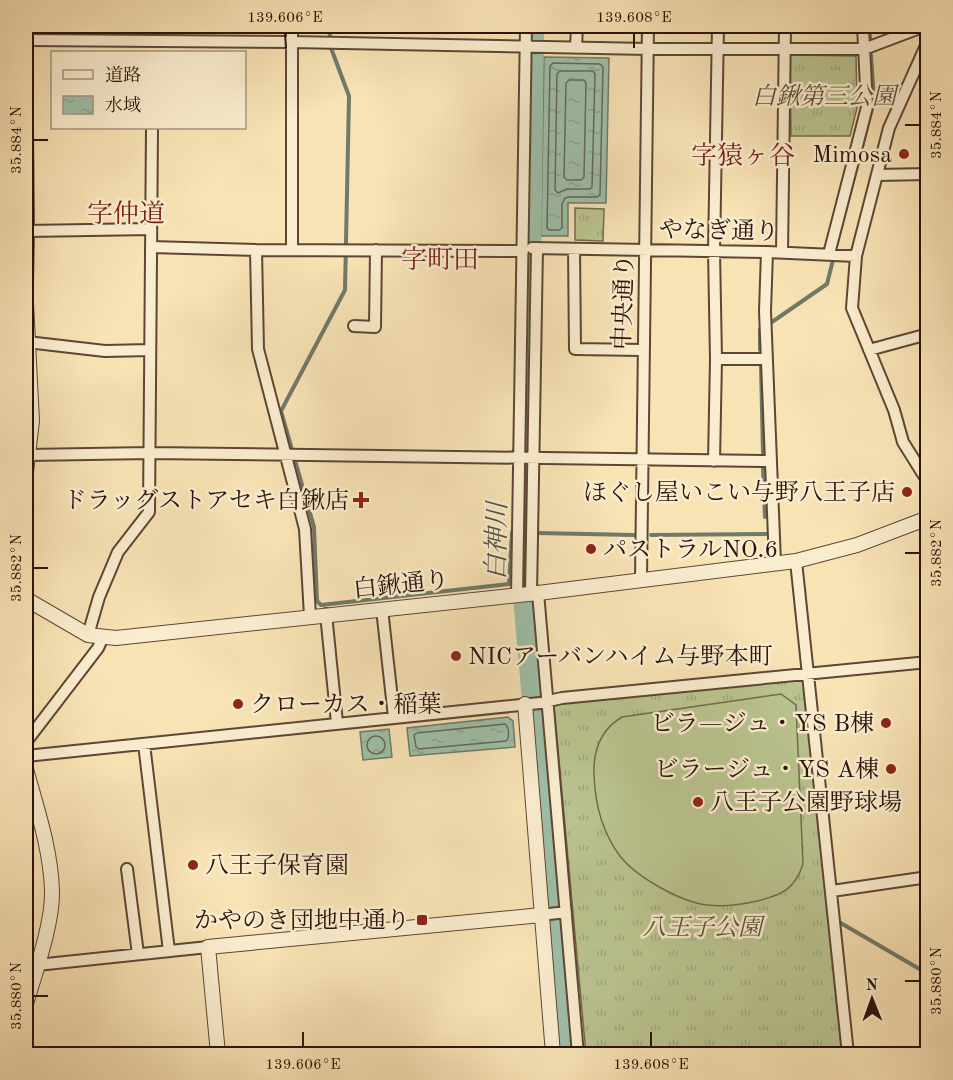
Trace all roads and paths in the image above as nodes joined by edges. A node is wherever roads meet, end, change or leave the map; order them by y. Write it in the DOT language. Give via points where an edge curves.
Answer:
graph roads {
  1 [pos="31,26"];
  2 [pos="292,26"];
  3 [pos="526,26"];
  4 [pos="577,26"];
  5 [pos="648,26"];
  6 [pos="718,26"];
  7 [pos="785,26"];
  8 [pos="862,26"];
  9 [pos="925,26"];
  10 [pos="26,31"];
  11 [pos="26,40"];
  12 [pos="153,40"];
  13 [pos="927,41"];
  14 [pos="292,42"];
  15 [pos="527,47"];
  16 [pos="576,48"];
  17 [pos="648,49"];
  18 [pos="718,49"];
  19 [pos="785,49"];
  20 [pos="864,49"];
  21 [pos="153,51"];
  22 [pos="26,128"];
  23 [pos="152,129"];
  24 [pos="927,174"];
  25 [pos="877,175"];
  26 [pos="151,229"];
  27 [pos="26,238"];
  28 [pos="151,247"];
  29 [pos="537,248"];
  30 [pos="523,249"];
  31 [pos="574,249"];
  32 [pos="256,250"];
  33 [pos="292,250"];
  34 [pos="375,250"];
  35 [pos="646,250"];
  36 [pos="714,251"];
  37 [pos="767,252"];
  38 [pos="782,253"];
  39 [pos="829,254"];
  40 [pos="856,256"];
  41 [pos="26,284"];
  42 [pos="26,303"];
  43 [pos="354,326"];
  44 [pos="927,334"];
  45 [pos="27,342"];
  46 [pos="150,350"];
  47 [pos="642,350"];
  48 [pos="869,350"];
  49 [pos="716,359"];
  50 [pos="767,359"];
  51 [pos="27,362"];
  52 [pos="150,453"];
  53 [pos="28,455"];
  54 [pos="286,455"];
  55 [pos="520,459"];
  56 [pos="533,459"];
  57 [pos="641,460"];
  58 [pos="714,461"];
  59 [pos="771,461"];
  60 [pos="26,472"];
  61 [pos="927,482"];
  62 [pos="927,518"];
  63 [pos="796,561"];
  64 [pos="775,563"];
  65 [pos="641,579"];
  66 [pos="527,594"];
  67 [pos="26,599"];
  68 [pos="382,609"];
  69 [pos="326,614"];
  70 [pos="310,616"];
  71 [pos="88,635"];
  72 [pos="103,638"];
  73 [pos="927,662"];
  74 [pos="808,672"];
  75 [pos="535,703"];
  76 [pos="394,717"];
  77 [pos="337,723"];
  78 [pos="26,742"];
  79 [pos="144,744"];
  80 [pos="26,756"];
  81 [pos="26,769"];
  82 [pos="127,869"];
  83 [pos="927,877"];
  84 [pos="832,891"];
  85 [pos="553,914"];
  86 [pos="208,947"];
  87 [pos="169,951"];
  88 [pos="138,954"];
  89 [pos="37,964"];
  90 [pos="26,1004"];
  91 [pos="218,1054"];
  92 [pos="553,1054"];
  93 [pos="578,1054"];
  94 [pos="848,1054"];
  1 -- 10 [label="street"];
  2 -- 14 [label="street"];
  3 -- 15 [label="street"];
  4 -- 16 [label="street"];
  5 -- 17 [label="street, 中央通り"];
  6 -- 18 [label="street"];
  7 -- 19 [label="street"];
  8 -- 20 [label="street"];
  9 -- 20 [label="street"];
  11 -- 12 [label="street"];
  12 -- 14 [label="street"];
  12 -- 21 [label="street"];
  13 -- 25 [label="street" via="889,128"];
  14 -- 15 [label="street"];
  14 -- 33 [label="street"];
  15 -- 16 [label="street"];
  15 -- 30 [label="street"];
  16 -- 17 [label="street"];
  17 -- 18 [label="street"];
  17 -- 35 [label="street, 中央通り"];
  18 -- 19 [label="street"];
  18 -- 36 [label="street"];
  19 -- 20 [label="street"];
  19 -- 38 [label="street"];
  20 -- 39 [label="street" via="867,107"];
  22 -- 27 [label="street"];
  23 -- 26 [label="street"];
  24 -- 25 [label="street"];
  25 -- 40 [label="street"];
  26 -- 27 [label="street"];
  26 -- 28 [label="street"];
  27 -- 41 [label="street"];
  28 -- 32 [label="street, やなぎ通り"];
  28 -- 46 [label="street"];
  29 -- 30 [label="street, やなぎ通り"];
  29 -- 31 [label="street, やなぎ通り"];
  29 -- 56 [label="street"];
  30 -- 34 [label="street, やなぎ通り"];
  30 -- 55 [label="street"];
  31 -- 35 [label="street, やなぎ通り"];
  31 -- 47 [label="street" via="575,349"];
  32 -- 33 [label="street, やなぎ通り"];
  32 -- 54 [label="street" via="258,349"];
  33 -- 34 [label="street, やなぎ通り"];
  34 -- 43 [label="street" via="375,327"];
  35 -- 36 [label="street, やなぎ通り"];
  35 -- 47 [label="street, 中央通り"];
  36 -- 37 [label="street, やなぎ通り"];
  36 -- 49 [label="street"];
  37 -- 38 [label="street, やなぎ通り"];
  37 -- 50 [label="street"];
  38 -- 39 [label="street, やなぎ通り"];
  39 -- 40 [label="street, やなぎ通り"];
  40 -- 48 [label="street" via="852,308"];
  42 -- 45 [label="street"];
  44 -- 48 [label="street"];
  45 -- 46 [label="street" via="105,351"];
  45 -- 51 [label="street"];
  46 -- 52 [label="street"];
  47 -- 57 [label="street, 中央通り"];
  48 -- 61 [label="street" via="903,442"];
  49 -- 50 [label="street"];
  49 -- 58 [label="street"];
  50 -- 59 [label="street"];
  51 -- 53 [label="street" via="32,421"];
  52 -- 53 [label="street"];
  52 -- 54 [label="street"];
  52 -- 71 [label="street" via="149,512 118,552"];
  53 -- 60 [label="street"];
  54 -- 55 [label="street"];
  54 -- 70 [label="street" via="305,530"];
  55 -- 56 [label="street"];
  55 -- 66 [label="street"];
  56 -- 57 [label="street"];
  56 -- 66 [label="street"];
  57 -- 58 [label="street"];
  57 -- 65 [label="street, 中央通り"];
  58 -- 59 [label="street"];
  59 -- 64 [label="street"];
  62 -- 63 [label="street, 白鍬通り" via="857,545"];
  63 -- 64 [label="street, 白鍬通り"];
  63 -- 74 [label="street"];
  64 -- 65 [label="street, 白鍬通り"];
  65 -- 66 [label="street, 白鍬通り"];
  66 -- 68 [label="street, 白鍬通り"];
  66 -- 75 [label="street"];
  67 -- 71 [label="street, 白鍬通り"];
  68 -- 69 [label="street, 白鍬通り"];
  68 -- 76 [label="street"];
  69 -- 70 [label="street, 白鍬通り"];
  69 -- 77 [label="street"];
  70 -- 72 [label="street, 白鍬通り"];
  71 -- 72 [label="street, 白鍬通り"];
  72 -- 78 [label="street"];
  73 -- 74 [label="street"];
  74 -- 75 [label="street"];
  74 -- 84 [label="street"];
  75 -- 76 [label="street"];
  75 -- 85 [label="street"];
  75 -- 85 [label="street"];
  76 -- 77 [label="street"];
  77 -- 79 [label="street"];
  79 -- 80 [label="street"];
  79 -- 87 [label="street"];
  81 -- 89 [label="street" via="40,819 52,893"];
  82 -- 88 [label="street"];
  83 -- 84 [label="street"];
  84 -- 94 [label="street"];
  85 -- 86 [label="street"];
  85 -- 92 [label="street"];
  85 -- 93 [label="street"];
  86 -- 87 [label="street"];
  86 -- 91 [label="street"];
  87 -- 88 [label="street"];
  88 -- 89 [label="street"];
  89 -- 90 [label="street"];
}
